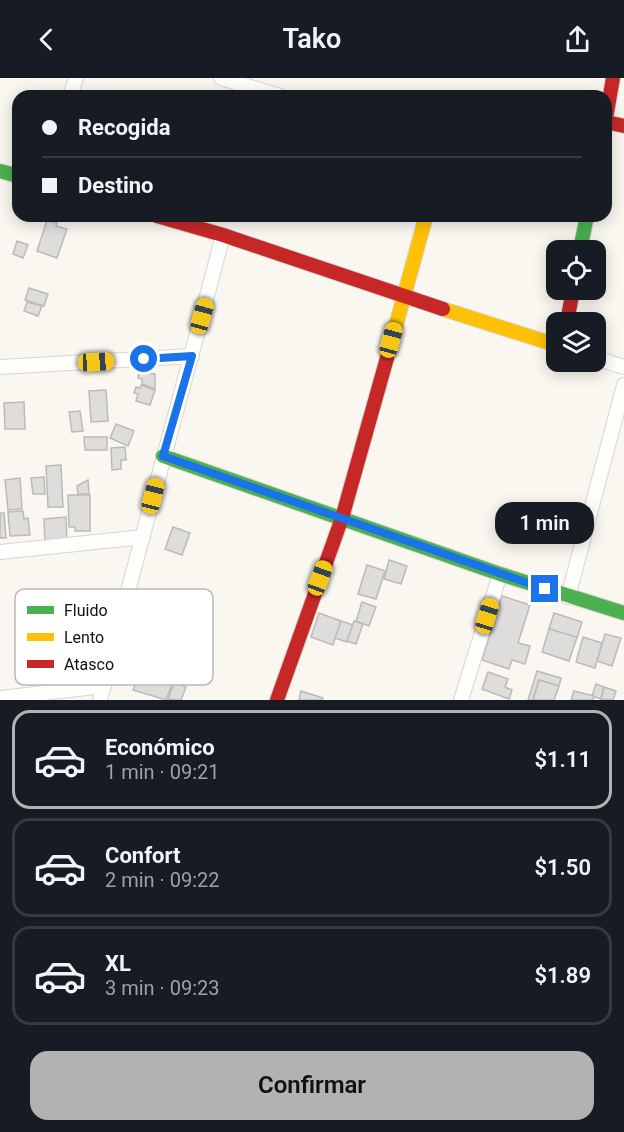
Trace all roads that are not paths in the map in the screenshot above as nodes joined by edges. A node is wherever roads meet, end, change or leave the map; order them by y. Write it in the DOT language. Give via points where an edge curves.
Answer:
graph roads {
  1 [pos="221,78"];
  2 [pos="260,90"];
  3 [pos="178,222"];
  4 [pos="424,222"];
  5 [pos="586,222"];
  6 [pos="223,235"];
  7 [pos="582,240"];
  8 [pos="404,296"];
  9 [pos="546,342"];
  10 [pos="192,356"];
  11 [pos="606,361"];
  12 [pos="0,367"];
  13 [pos="624,367"];
  14 [pos="624,384"];
  15 [pos="163,456"];
  16 [pos="342,518"];
  17 [pos="143,537"];
  18 [pos="0,552"];
  19 [pos="500,574"];
  20 [pos="129,589"];
  21 [pos="568,597"];
  22 [pos="624,613"];
  23 [pos="104,686"];
  24 [pos="0,698"];
  25 [pos="100,700"];
  26 [pos="277,700"];
  27 [pos="461,700"];
  1 -- 2 [label="street"];
  3 -- 6 [label="street"];
  4 -- 8 [label="street"];
  5 -- 7 [label="street"];
  6 -- 8 [label="street"];
  6 -- 10 [label="street"];
  8 -- 9 [label="street"];
  8 -- 16 [label="street"];
  10 -- 12 [label="street"];
  10 -- 15 [label="street"];
  11 -- 13 [label="street"];
  14 -- 21 [label="street"];
  15 -- 16 [label="street"];
  15 -- 17 [label="street"];
  16 -- 19 [label="street"];
  16 -- 26 [label="street"];
  17 -- 18 [label="street"];
  17 -- 20 [label="street"];
  19 -- 21 [label="street"];
  19 -- 27 [label="street"];
  21 -- 22 [label="street"];
  23 -- 24 [label="street"];
  23 -- 25 [label="street"];
}
